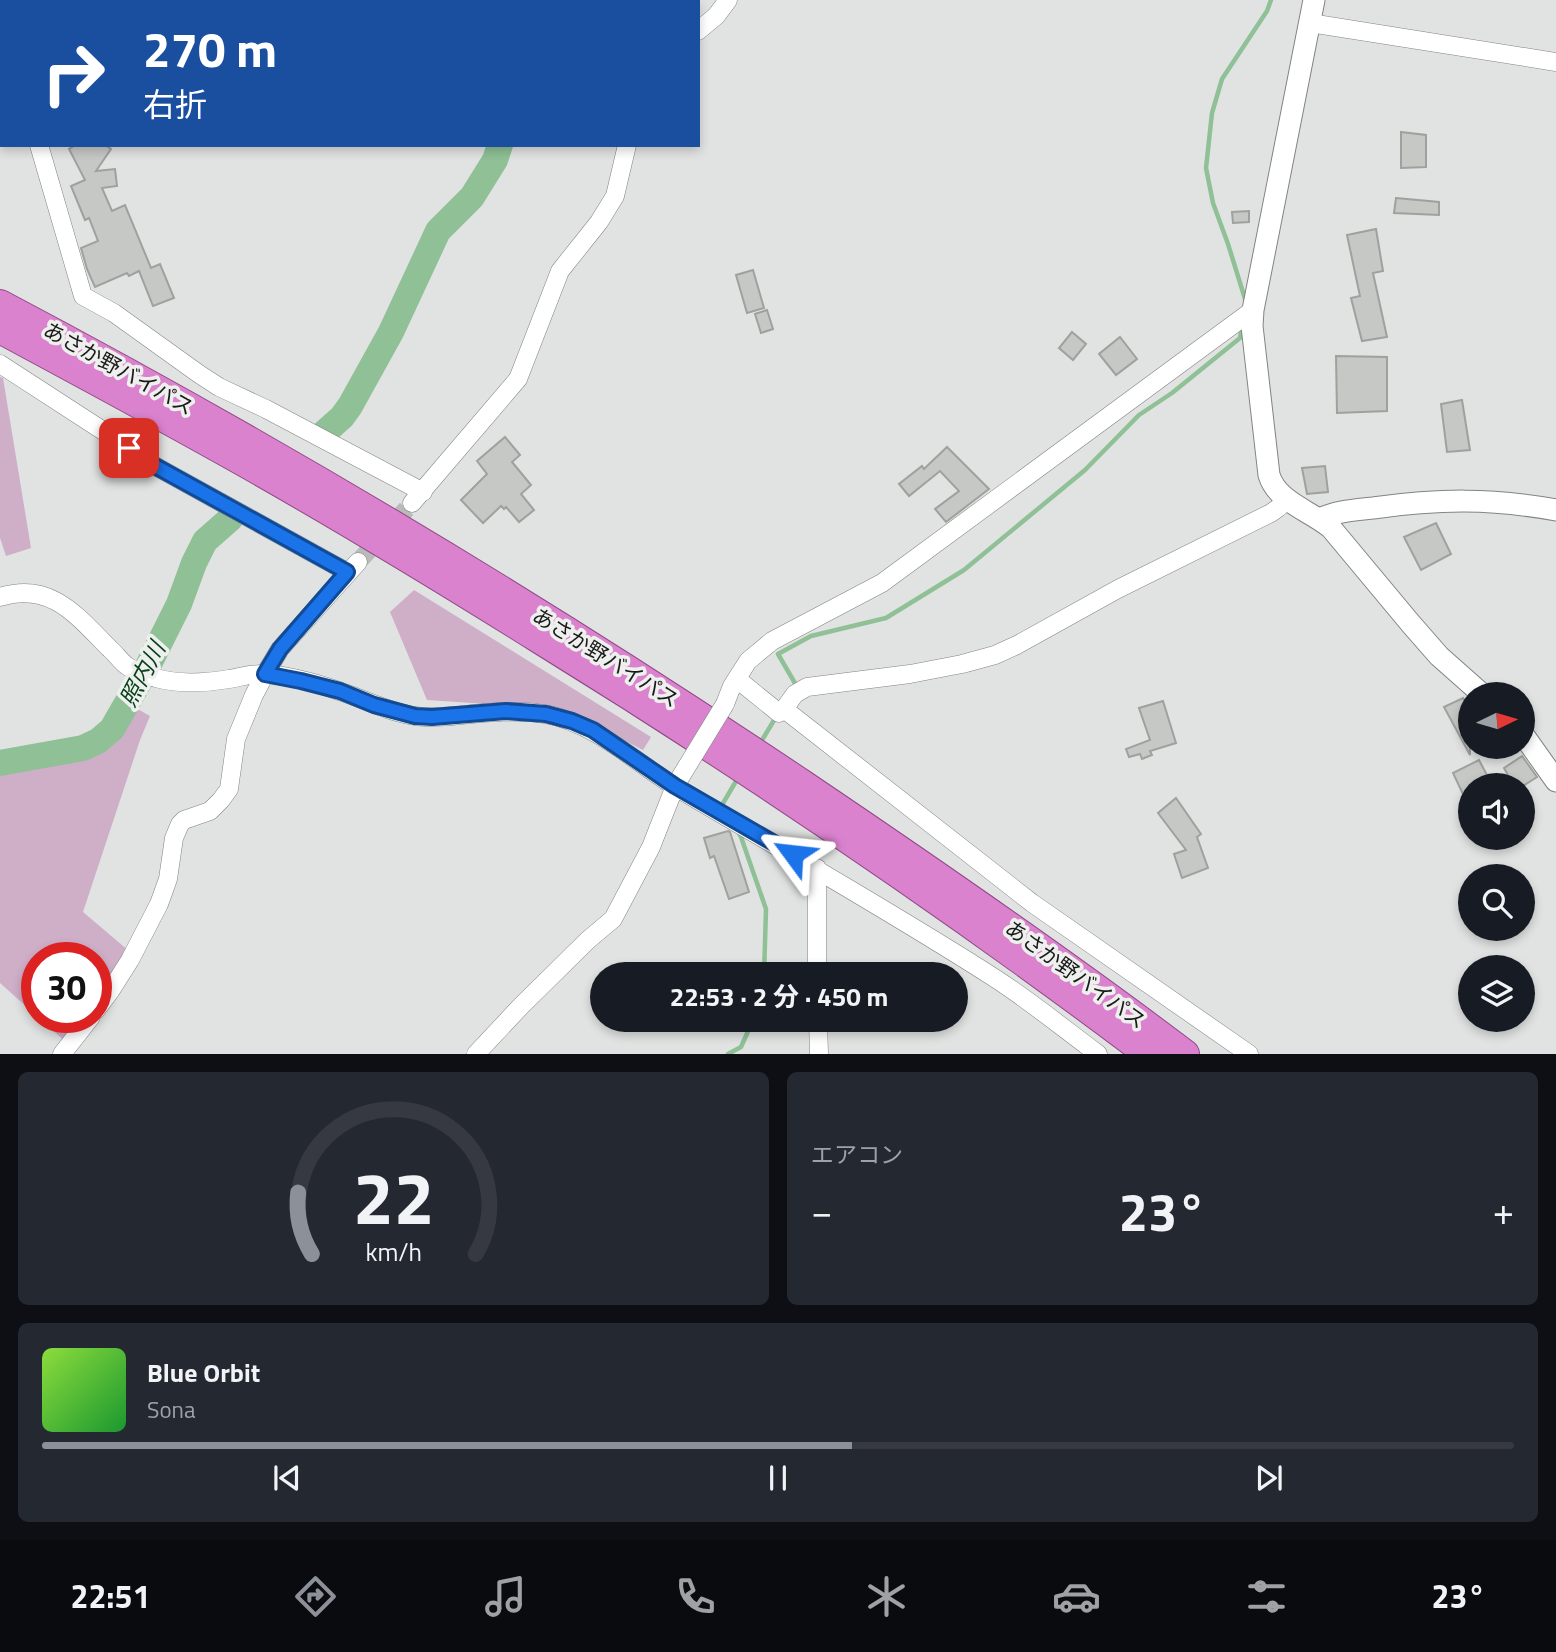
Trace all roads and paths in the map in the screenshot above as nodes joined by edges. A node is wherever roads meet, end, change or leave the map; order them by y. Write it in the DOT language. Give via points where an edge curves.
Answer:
graph roads {
  1 [pos="727,0"];
  2 [pos="1314,0"];
  3 [pos="1310,23"];
  4 [pos="700,29"];
  5 [pos="1556,62"];
  6 [pos="39,147"];
  7 [pos="627,147"];
  8 [pos="0,303"];
  9 [pos="1253,310"];
  10 [pos="0,329"];
  11 [pos="0,365"];
  12 [pos="1288,499"];
  13 [pos="1556,510"];
  14 [pos="1320,519"];
  15 [pos="0,597"];
  16 [pos="265,674"];
  17 [pos="737,679"];
  18 [pos="1468,682"];
  19 [pos="784,709"];
  20 [pos="1535,750"];
  21 [pos="1556,781"];
  22 [pos="675,786"];
  23 [pos="817,868"];
  24 [pos="817,962"];
  25 [pos="112,988"];
  26 [pos="818,1032"];
  27 [pos="78,1033"];
  28 [pos="62,1054"];
  29 [pos="476,1054"];
  30 [pos="818,1054"];
  31 [pos="1098,1054"];
  32 [pos="1148,1054"];
  33 [pos="1185,1054"];
  34 [pos="1249,1054"];
  1 -- 4 [label="street"];
  2 -- 3 [label="street"];
  3 -- 5 [label="street"];
  3 -- 9 [label="street"];
  6 -- 7 [label="street" via="83,296 219,387 267,409 418,498 517,379 560,271 615,196"];
  8 -- 33 [label="highway, あさか野バイパス" via="394,524 672,698 937,875"];
  9 -- 12 [label="street" via="1252,343 1269,475"];
  9 -- 17 [label="street" via="882,583 772,641"];
  10 -- 32 [label="highway, あさか野バイパス" via="242,461 610,682 921,888"];
  11 -- 16 [label="street" via="146,461 352,567 280,649"];
  12 -- 14 [label="street"];
  12 -- 19 [label="street" via="1270,513 995,655 910,674 807,687"];
  13 -- 14 [label="street" via="1466,500 1401,504"];
  14 -- 18 [label="street" via="1439,656"];
  15 -- 16 [label="street" via="35,594 59,602 127,666 152,677 194,683"];
  16 -- 22 [label="street" via="340,691 415,716 506,711 572,721 593,730"];
  16 -- 25 [label="street" via="236,739 229,789 210,811 180,824 159,904"];
  17 -- 19 [label="street" via="779,713"];
  17 -- 22 [label="street, bridge"];
  19 -- 34 [label="street" via="1032,903"];
  20 -- 21 [label="street"];
  22 -- 23 [label="street"];
  22 -- 29 [label="street" via="651,847 613,919"];
  23 -- 24 [label="street"];
  23 -- 31 [label="street" via="996,978"];
  26 -- 30 [label="street"];
  27 -- 28 [label="street"];
}
